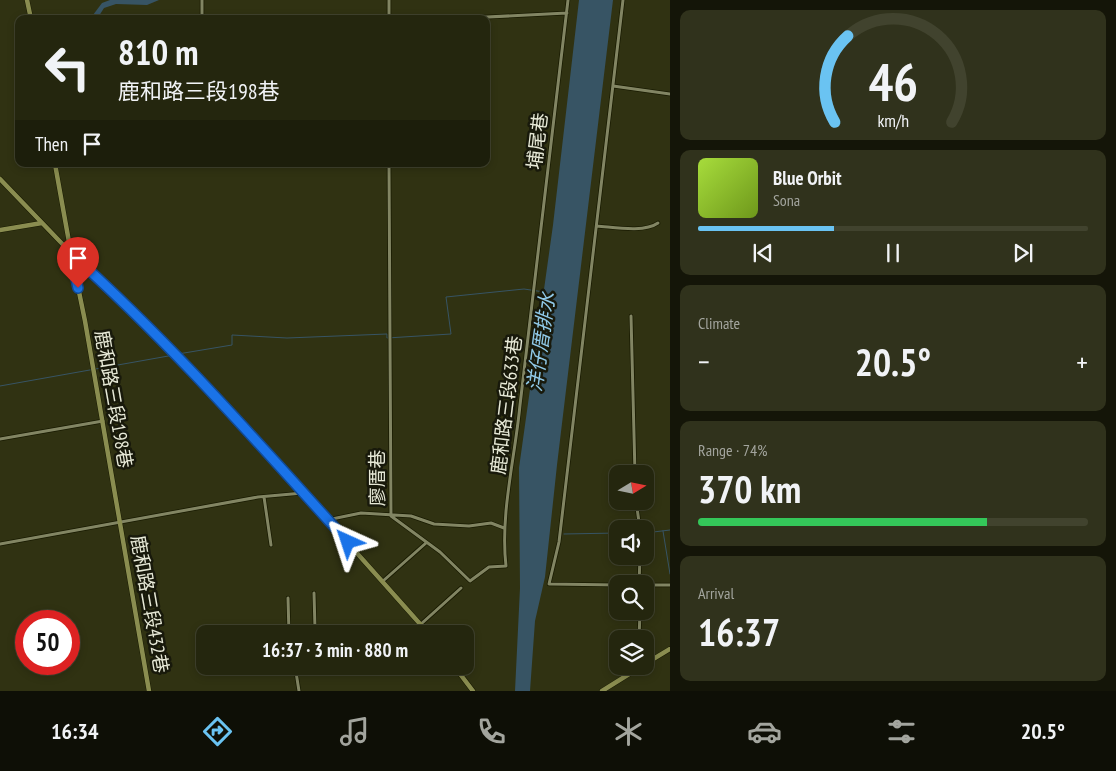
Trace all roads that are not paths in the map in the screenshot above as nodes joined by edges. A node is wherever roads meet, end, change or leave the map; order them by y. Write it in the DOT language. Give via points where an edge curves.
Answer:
graph roads {
  1 [pos="27,0"];
  2 [pos="202,0"];
  3 [pos="389,0"];
  4 [pos="568,0"];
  5 [pos="623,0"];
  6 [pos="567,13"];
  7 [pos="30,15"];
  8 [pos="202,15"];
  9 [pos="389,15"];
  10 [pos="490,17"];
  11 [pos="613,86"];
  12 [pos="670,94"];
  13 [pos="56,167"];
  14 [pos="389,167"];
  15 [pos="0,179"];
  16 [pos="42,223"];
  17 [pos="658,223"];
  18 [pos="597,226"];
  19 [pos="0,230"];
  20 [pos="70,253"];
  21 [pos="534,285"];
  22 [pos="631,316"];
  23 [pos="103,421"];
  24 [pos="0,439"];
  25 [pos="635,465"];
  26 [pos="303,493"];
  27 [pos="264,497"];
  28 [pos="391,516"];
  29 [pos="327,520"];
  30 [pos="121,522"];
  31 [pos="504,528"];
  32 [pos="426,543"];
  33 [pos="0,544"];
  34 [pos="271,545"];
  35 [pos="383,581"];
  36 [pos="609,585"];
  37 [pos="654,585"];
  38 [pos="670,585"];
  39 [pos="461,588"];
  40 [pos="314,593"];
  41 [pos="288,598"];
  42 [pos="421,624"];
  43 [pos="288,625"];
  44 [pos="315,625"];
  45 [pos="670,649"];
  46 [pos="654,659"];
  47 [pos="296,675"];
  48 [pos="461,675"];
  49 [pos="627,675"];
  50 [pos="149,691"];
  51 [pos="299,691"];
  52 [pos="473,691"];
  53 [pos="602,691"];
  1 -- 7 [label="street"];
  2 -- 8 [label="street"];
  3 -- 9 [label="street"];
  4 -- 6 [label="street, 埔尾巷"];
  5 -- 11 [label="street"];
  6 -- 10 [label="street"];
  6 -- 21 [label="street, 埔尾巷"];
  11 -- 12 [label="street"];
  11 -- 18 [label="street"];
  13 -- 20 [label="street, 鹿和路三段198巷"];
  14 -- 28 [label="street, 廖厝巷"];
  15 -- 16 [label="street"];
  16 -- 19 [label="street"];
  16 -- 20 [label="street"];
  17 -- 18 [label="street" via="637,229"];
  18 -- 36 [label="street" via="559,542 550,584"];
  20 -- 23 [label="street, 鹿和路三段198巷"];
  20 -- 26 [label="street" via="106,284 238,420"];
  21 -- 31 [label="street, 鹿和路三段633巷"];
  22 -- 25 [label="street"];
  23 -- 24 [label="street"];
  23 -- 30 [label="street, 鹿和路三段198巷"];
  26 -- 27 [label="street, 鹿和路三段432巷"];
  26 -- 29 [label="street"];
  27 -- 30 [label="street, 鹿和路三段432巷"];
  27 -- 34 [label="street"];
  28 -- 29 [label="street" via="361,513"];
  28 -- 31 [label="street" via="411,516 434,524 469,526 491,523"];
  28 -- 32 [label="street"];
  29 -- 35 [label="street"];
  30 -- 33 [label="street, 鹿和路三段432巷"];
  30 -- 50 [label="street, 鹿和路三段432巷"];
  31 -- 32 [label="street, 鹿和路三段633巷" via="506,566 489,567 470,580"];
  32 -- 35 [label="street"];
  35 -- 42 [label="street"];
  37 -- 38 [label="street"];
  39 -- 42 [label="street"];
  40 -- 44 [label="street"];
  41 -- 43 [label="street"];
  45 -- 46 [label="street"];
  47 -- 51 [label="street"];
  48 -- 52 [label="street"];
  49 -- 53 [label="street"];
}
